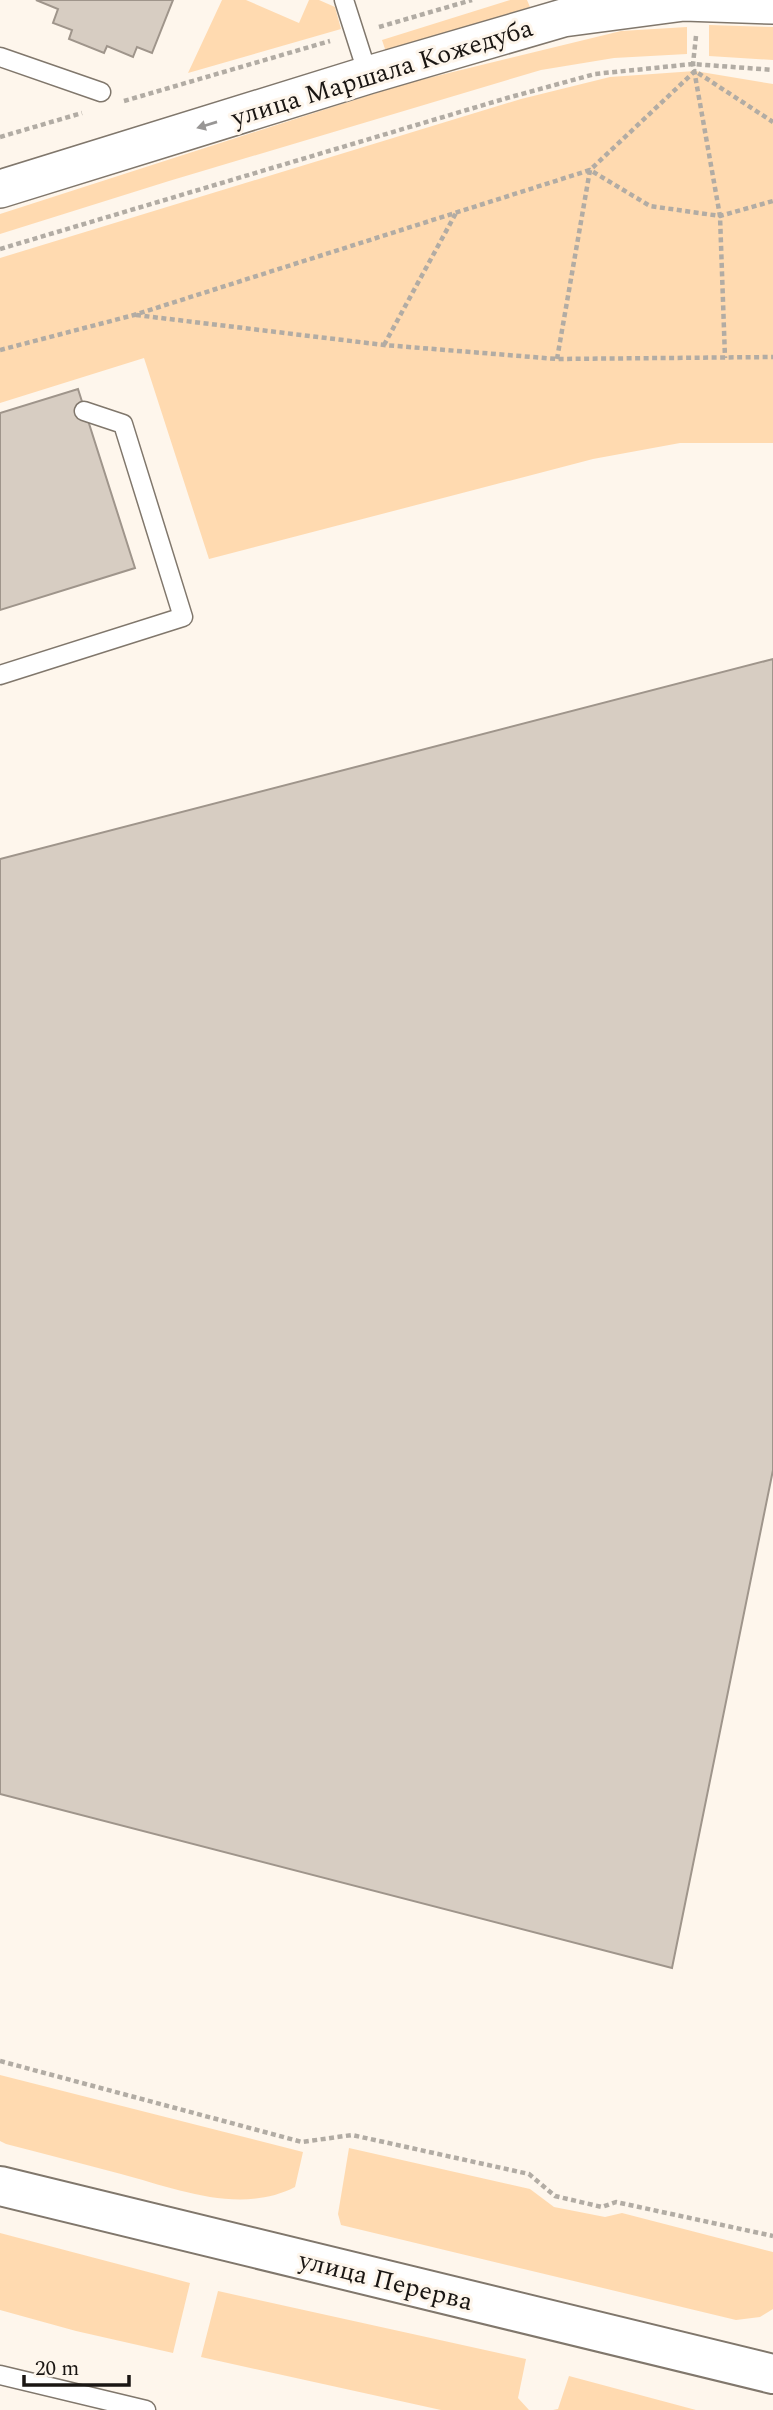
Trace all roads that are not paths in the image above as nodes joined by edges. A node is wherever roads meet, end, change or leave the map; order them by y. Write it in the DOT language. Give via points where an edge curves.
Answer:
graph roads {
  1 [pos="344,0"];
  2 [pos="773,5"];
  3 [pos="559,9"];
  4 [pos="0,57"];
  5 [pos="368,75"];
  6 [pos="102,92"];
  7 [pos="0,189"];
  8 [pos="84,411"];
  9 [pos="0,675"];
  10 [pos="0,2186"];
  11 [pos="773,2374"];
  12 [pos="0,2375"];
  13 [pos="146,2410"];
  1 -- 5 [label="lane"];
  2 -- 3 [label="street, улица Маршала Кожедуба" via="684,2"];
  3 -- 5 [label="street, улица Маршала Кожедуба"];
  4 -- 6 [label="lane"];
  5 -- 7 [label="street, улица Маршала Кожедуба, one-way"];
  8 -- 9 [label="lane" via="123,424 183,617"];
  10 -- 11 [label="street, улица Перерва"];
  12 -- 13 [label="lane"];
}
